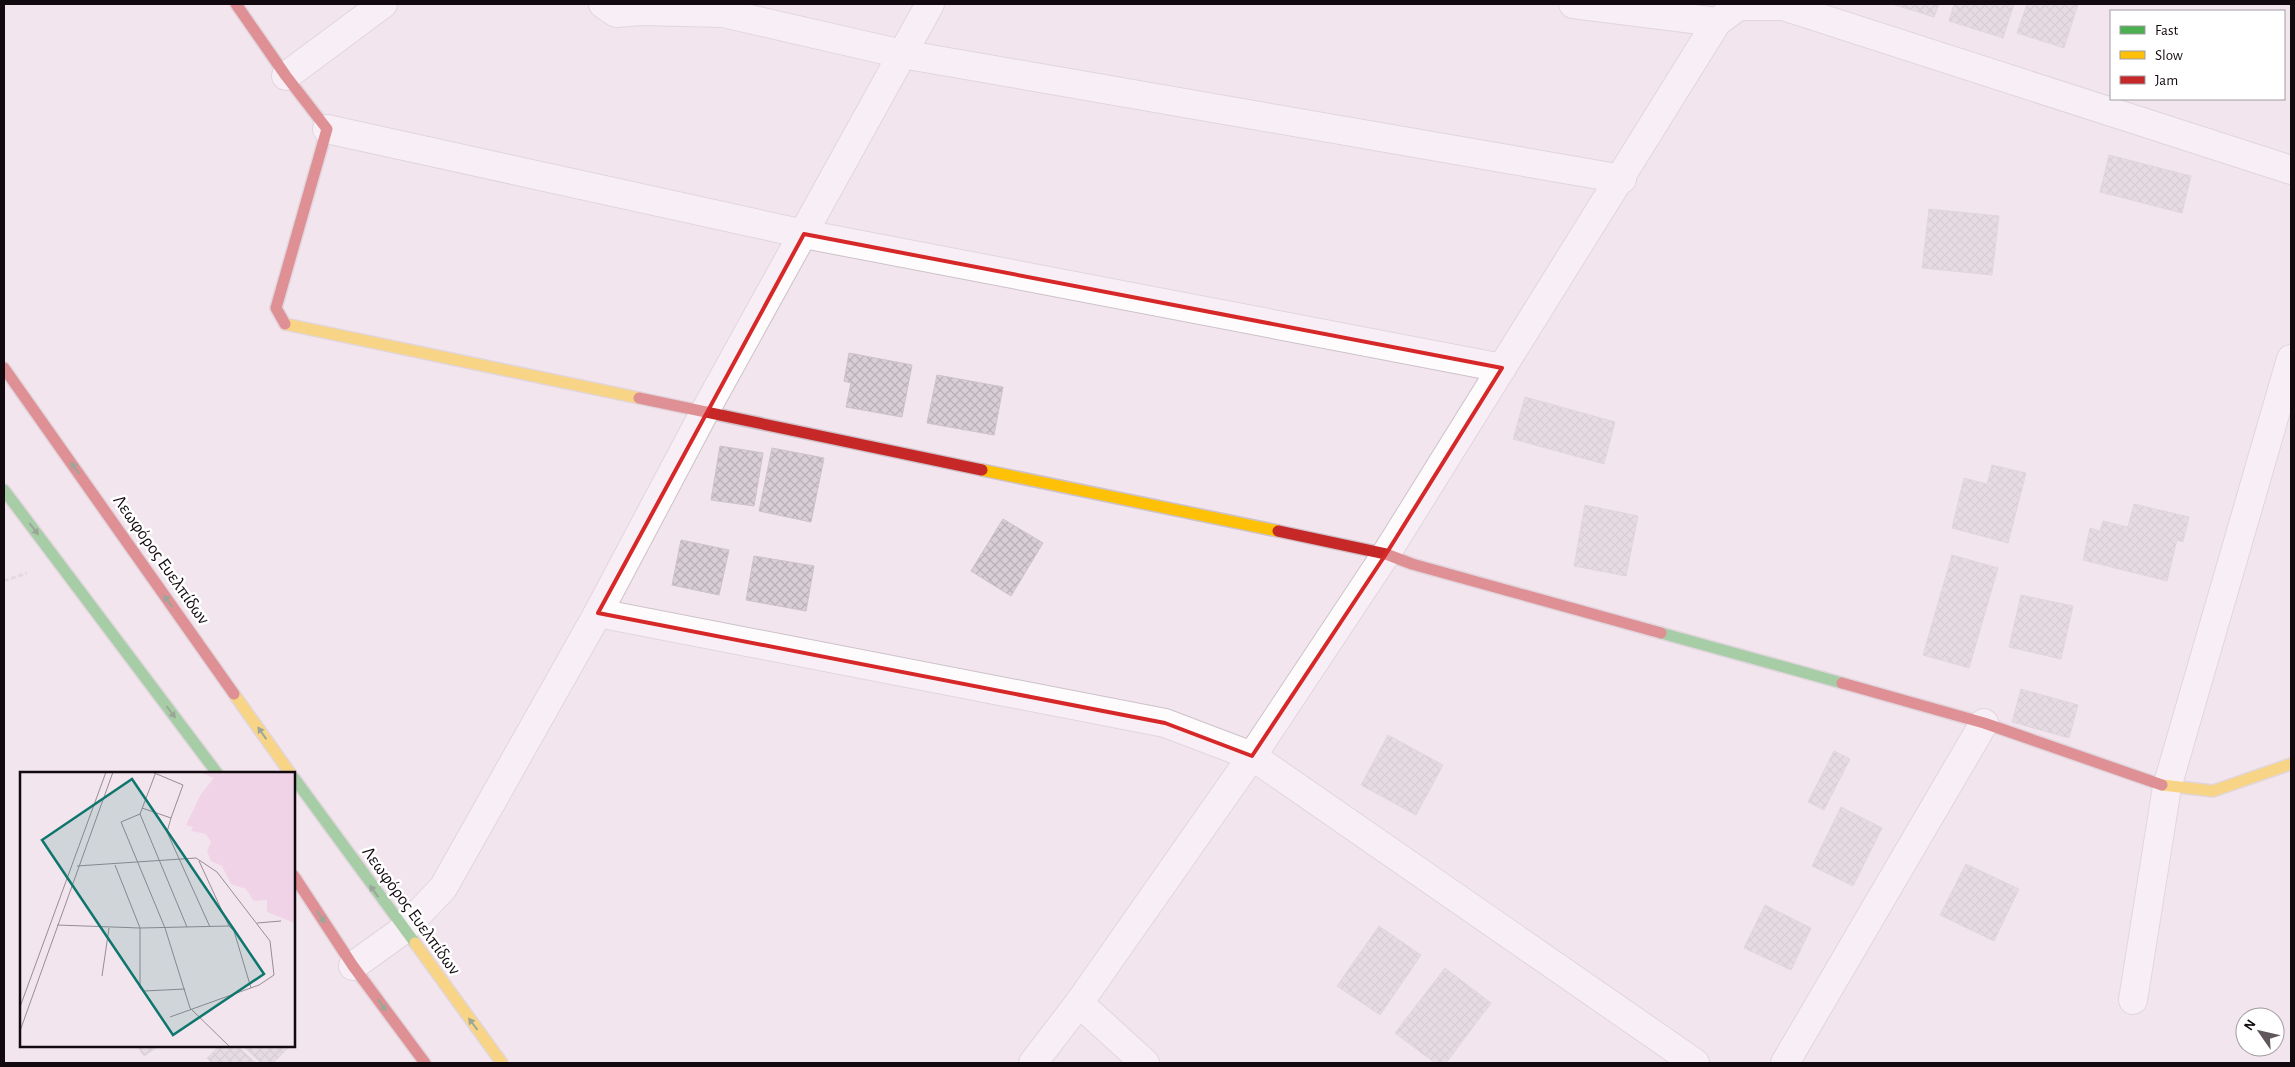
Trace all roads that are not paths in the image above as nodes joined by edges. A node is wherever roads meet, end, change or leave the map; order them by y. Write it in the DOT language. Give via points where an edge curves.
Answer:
graph roads {
  1 [pos="236,4"];
  2 [pos="383,4"];
  3 [pos="603,4"];
  4 [pos="930,4"];
  5 [pos="1573,4"];
  6 [pos="1717,22"];
  7 [pos="902,54"];
  8 [pos="286,76"];
  9 [pos="328,129"];
  10 [pos="2291,170"];
  11 [pos="1622,179"];
  12 [pos="804,234"];
  13 [pos="2291,359"];
  14 [pos="4,368"];
  15 [pos="1502,368"];
  16 [pos="705,411"];
  17 [pos="4,490"];
  18 [pos="1386,554"];
  19 [pos="598,613"];
  20 [pos="1984,723"];
  21 [pos="1252,756"];
  22 [pos="2291,764"];
  23 [pos="216,772"];
  24 [pos="289,772"];
  25 [pos="295,779"];
  26 [pos="2167,787"];
  27 [pos="295,878"];
  28 [pos="403,930"];
  29 [pos="353,966"];
  30 [pos="2134,1000"];
  31 [pos="1079,1003"];
  32 [pos="425,1063"];
  33 [pos="502,1063"];
  34 [pos="1033,1063"];
  35 [pos="1145,1063"];
  36 [pos="1695,1063"];
  37 [pos="1785,1063"];
  1 -- 8 [label="street"];
  2 -- 8 [label="street"];
  3 -- 7 [label="street" via="616,13 723,13"];
  4 -- 7 [label="street"];
  5 -- 6 [label="street"];
  6 -- 10 [label="street" via="1739,6 1782,6"];
  6 -- 11 [label="street"];
  7 -- 11 [label="street"];
  7 -- 12 [label="street"];
  8 -- 9 [label="street"];
  9 -- 12 [label="street"];
  9 -- 16 [label="street" via="276,308 285,324"];
  11 -- 15 [label="street"];
  12 -- 15 [label="street"];
  12 -- 16 [label="street"];
  13 -- 26 [label="street"];
  24 -- 14 [label="street, Λεωφόρος Ευελπίδων, one-way"];
  15 -- 18 [label="street"];
  16 -- 18 [label="street"];
  16 -- 19 [label="street"];
  17 -- 23 [label="street, one-way"];
  18 -- 20 [label="street" via="1412,564"];
  18 -- 21 [label="street"];
  19 -- 21 [label="street" via="1165,723"];
  19 -- 28 [label="street" via="443,888"];
  20 -- 26 [label="street"];
  20 -- 37 [label="street"];
  21 -- 31 [label="street"];
  21 -- 36 [label="street"];
  22 -- 26 [label="street" via="2213,790"];
  28 -- 25 [label="street, Λεωφόρος Ευελπίδων, one-way"];
  26 -- 30 [label="street"];
  27 -- 29 [label="street, one-way"];
  28 -- 29 [label="street"];
  33 -- 28 [label="street, Λεωφόρος Ευελπίδων, one-way"];
  29 -- 32 [label="street, one-way"];
  31 -- 34 [label="street"];
  31 -- 35 [label="street"];
}
